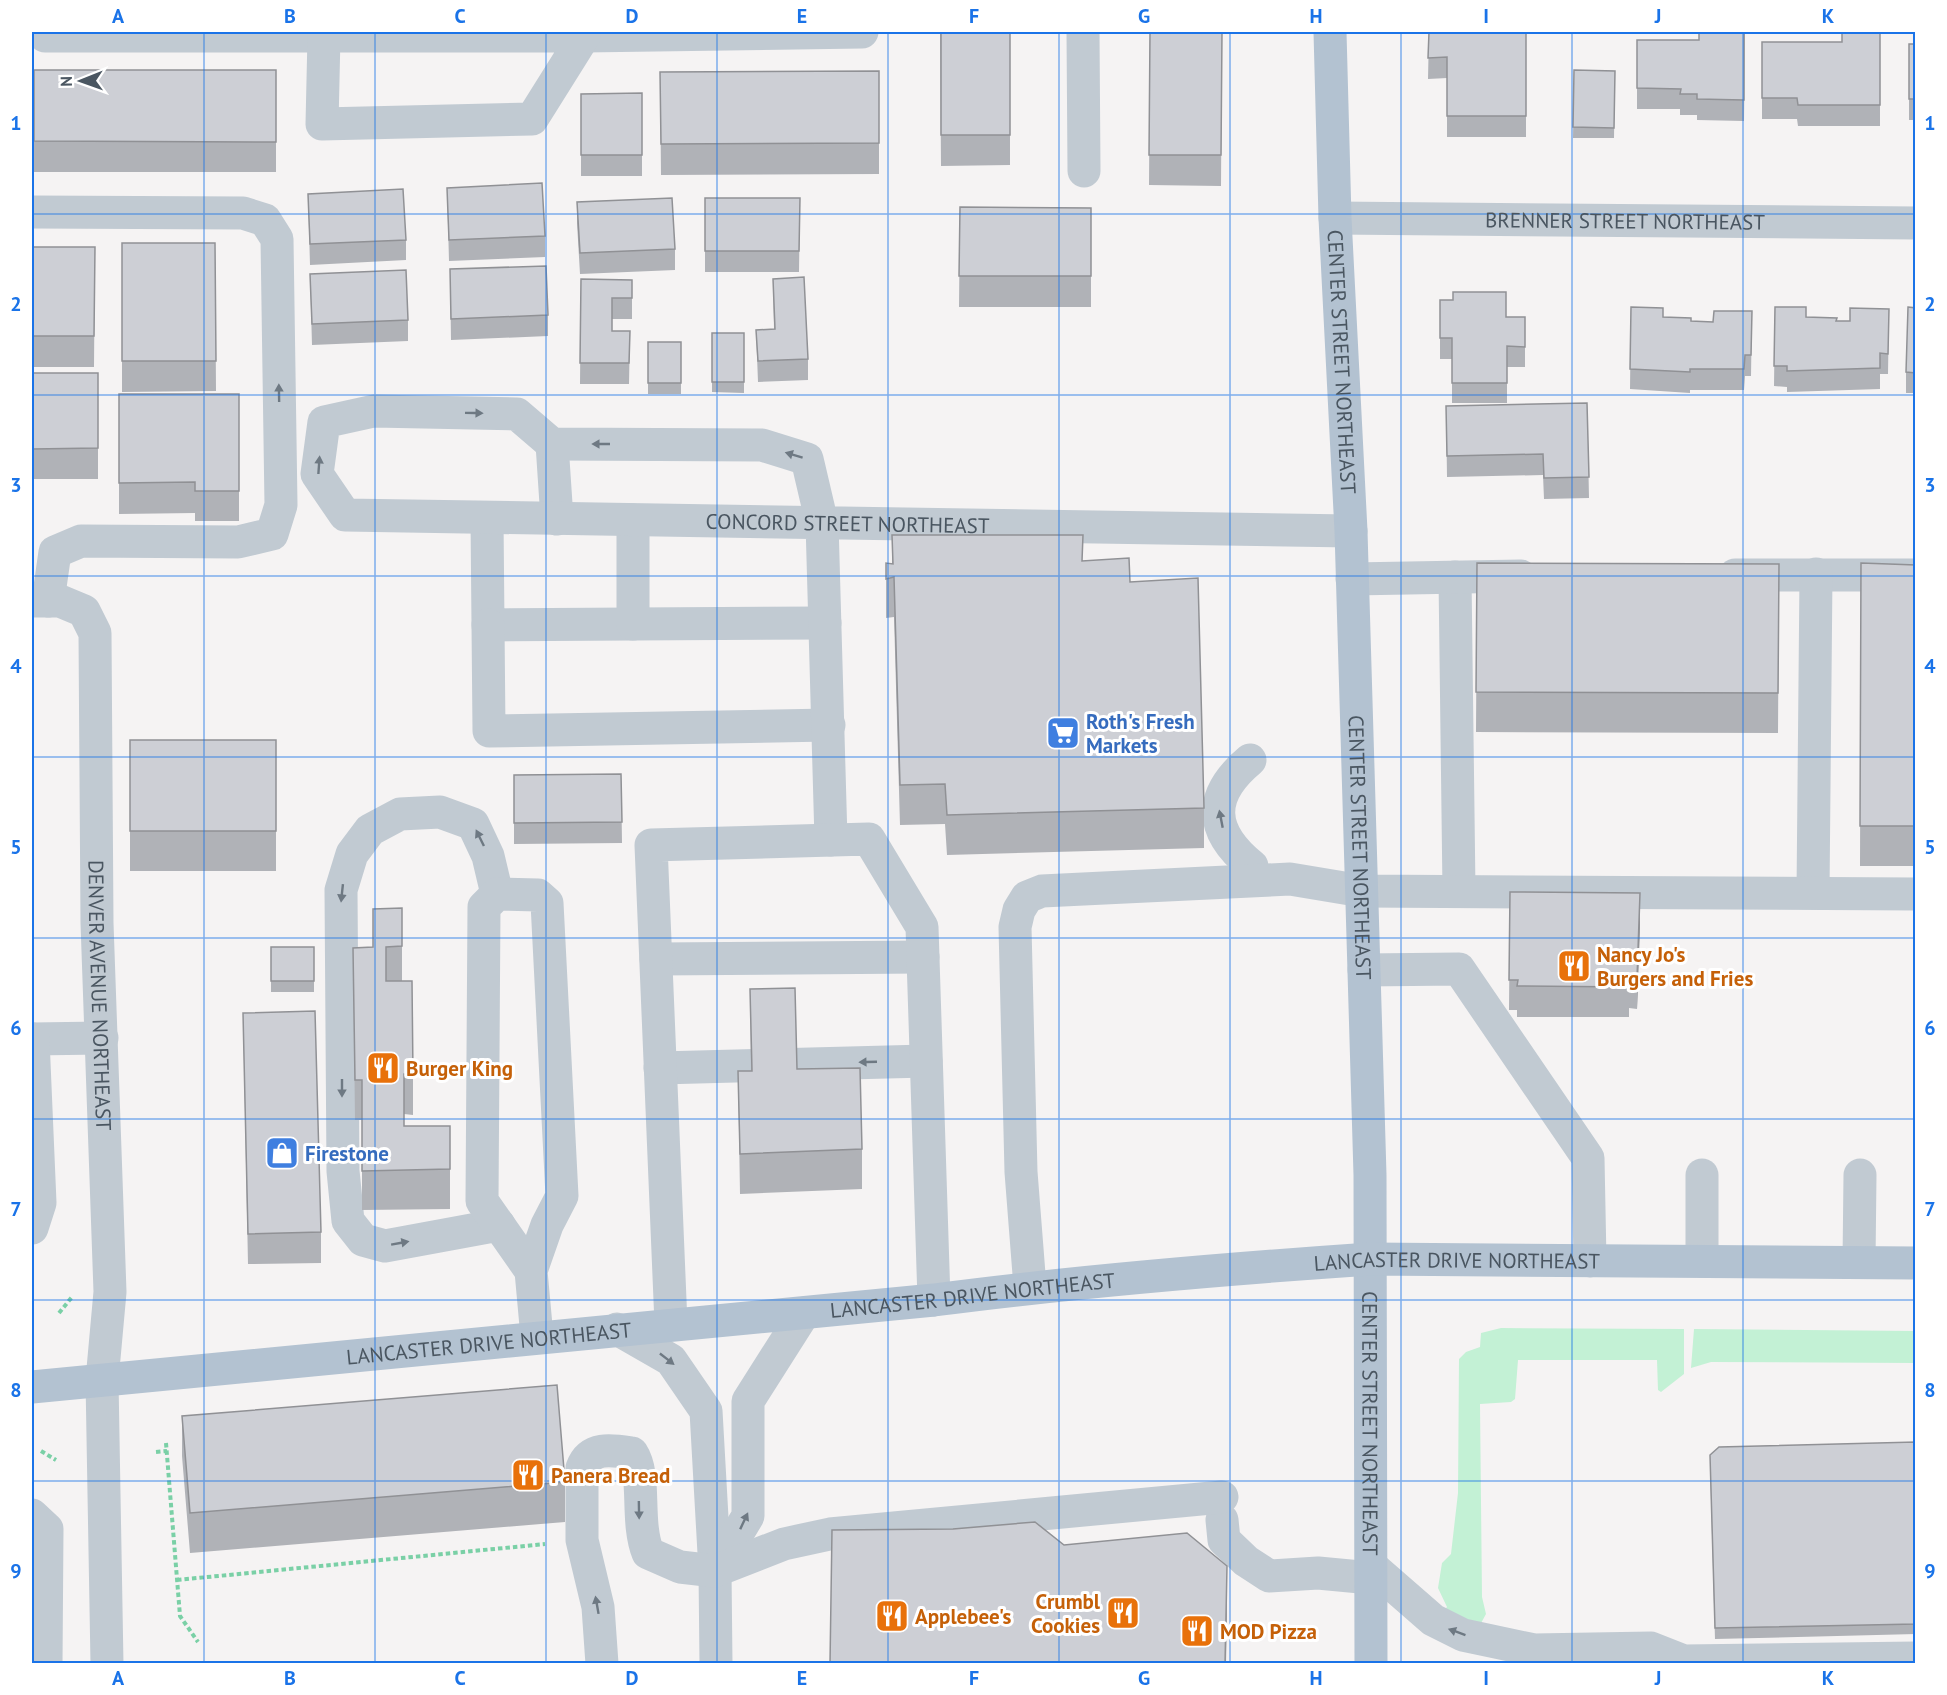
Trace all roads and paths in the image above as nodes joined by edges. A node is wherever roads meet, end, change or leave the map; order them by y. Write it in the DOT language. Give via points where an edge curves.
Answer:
graph roads {
  1 [pos="862,32"];
  2 [pos="1083,32"];
  3 [pos="1330,32"];
  4 [pos="40,34"];
  5 [pos="380,34"];
  6 [pos="584,34"];
  7 [pos="324,36"];
  8 [pos="1084,171"];
  9 [pos="32,212"];
  10 [pos="1335,218"];
  11 [pos="1916,223"];
  12 [pos="552,444"];
  13 [pos="487,518"];
  14 [pos="557,519"];
  15 [pos="633,520"];
  16 [pos="822,523"];
  17 [pos="1351,531"];
  18 [pos="1816,574"];
  19 [pos="1916,574"];
  20 [pos="1699,575"];
  21 [pos="1548,576"];
  22 [pos="1455,577"];
  23 [pos="1352,579"];
  24 [pos="40,601"];
  25 [pos="825,623"];
  26 [pos="633,624"];
  27 [pos="488,625"];
  28 [pos="829,725"];
  29 [pos="1250,760"];
  30 [pos="831,840"];
  31 [pos="1252,866"];
  32 [pos="1362,891"];
  33 [pos="1459,891"];
  34 [pos="1813,893"];
  35 [pos="497,894"];
  36 [pos="1916,894"];
  37 [pos="923,957"];
  38 [pos="656,959"];
  39 [pos="1364,970"];
  40 [pos="102,1038"];
  41 [pos="32,1039"];
  42 [pos="926,1061"];
  43 [pos="660,1068"];
  44 [pos="1702,1175"];
  45 [pos="1860,1175"];
  46 [pos="499,1225"];
  47 [pos="32,1228"];
  48 [pos="1370,1260"];
  49 [pos="1590,1261"];
  50 [pos="1702,1262"];
  51 [pos="1859,1262"];
  52 [pos="1916,1263"];
  53 [pos="531,1271"];
  54 [pos="1030,1287"];
  55 [pos="73,1295"];
  56 [pos="934,1300"];
  57 [pos="59,1313"];
  58 [pos="804,1313"];
  59 [pos="670,1324"];
  60 [pos="617,1329"];
  61 [pos="537,1337"];
  62 [pos="102,1380"];
  63 [pos="32,1388"];
  64 [pos="166,1443"];
  65 [pos="41,1451"];
  66 [pos="167,1451"];
  67 [pos="156,1452"];
  68 [pos="56,1460"];
  69 [pos="32,1515"];
  70 [pos="582,1540"];
  71 [pos="715,1572"];
  72 [pos="1371,1572"];
  73 [pos="177,1580"];
  74 [pos="198,1642"];
  75 [pos="1534,1650"];
  76 [pos="1916,1658"];
  77 [pos="46,1664"];
  78 [pos="106,1664"];
  79 [pos="602,1664"];
  80 [pos="716,1664"];
  81 [pos="1371,1664"];
  82 [pos="1472,1664"];
  1 -- 6 [label="street"];
  2 -- 8 [label="street"];
  3 -- 10 [label="main road, CENTER STREET NORTHEAST"];
  4 -- 7 [label="street"];
  5 -- 6 [label="street"];
  5 -- 7 [label="street"];
  6 -- 7 [label="street" via="532,118 322,124"];
  24 -- 9 [label="street, one-way" via="55,552 81,541 238,542 272,534 281,505 277,239 265,220 243,213"];
  10 -- 11 [label="street, BRENNER STREET NORTHEAST"];
  10 -- 17 [label="main road, CENTER STREET NORTHEAST"];
  13 -- 12 [label="street, CONCORD STREET NORTHEAST, one-way" via="345,516 317,474 324,422 374,411 517,414"];
  12 -- 14 [label="street"];
  16 -- 12 [label="street, one-way" via="807,459 762,445"];
  13 -- 14 [label="street, CONCORD STREET NORTHEAST"];
  13 -- 27 [label="street"];
  14 -- 15 [label="street, CONCORD STREET NORTHEAST"];
  15 -- 16 [label="street, CONCORD STREET NORTHEAST"];
  15 -- 26 [label="street"];
  16 -- 17 [label="street, CONCORD STREET NORTHEAST"];
  16 -- 25 [label="street"];
  17 -- 23 [label="main road, CENTER STREET NORTHEAST"];
  18 -- 19 [label="street"];
  18 -- 20 [label="street"];
  18 -- 34 [label="street"];
  21 -- 22 [label="street"];
  22 -- 23 [label="street"];
  22 -- 33 [label="street"];
  23 -- 32 [label="main road, CENTER STREET NORTHEAST"];
  24 -- 40 [label="street, DENVER AVENUE NORTHEAST" via="60,601 84,611 95,633 97,923"];
  25 -- 26 [label="street"];
  25 -- 28 [label="street"];
  26 -- 27 [label="street"];
  27 -- 28 [label="street" via="489,731"];
  28 -- 30 [label="street"];
  31 -- 29 [label="street, one-way" via="1231,849 1219,808 1222,791"];
  30 -- 37 [label="street" via="869,839 922,927"];
  30 -- 38 [label="street" via="651,845"];
  32 -- 33 [label="street"];
  32 -- 39 [label="main road, CENTER STREET NORTHEAST"];
  32 -- 54 [label="street" via="1290,879 1042,891 1027,897 1019,910 1015,951 1021,1172"];
  33 -- 34 [label="street"];
  34 -- 36 [label="street"];
  35 -- 46 [label="street" via="484,907 482,1202"];
  35 -- 46 [label="street, one-way" via="488,856 473,824 440,812 400,814 370,830 352,854 341,890 343,1171 348,1221 363,1240 385,1246"];
  35 -- 53 [label="street" via="538,895 548,903 562,1196"];
  37 -- 38 [label="street"];
  37 -- 42 [label="street"];
  38 -- 43 [label="street"];
  39 -- 48 [label="main road, CENTER STREET NORTHEAST"];
  39 -- 49 [label="street" via="1459,969 1588,1158"];
  40 -- 41 [label="street"];
  40 -- 62 [label="street, DENVER AVENUE NORTHEAST" via="111,1292"];
  41 -- 47 [label="street" via="40,1203"];
  42 -- 43 [label="street, one-way"];
  42 -- 56 [label="street"];
  43 -- 59 [label="street"];
  44 -- 50 [label="street"];
  45 -- 51 [label="street"];
  46 -- 53 [label="street"];
  48 -- 49 [label="main road, LANCASTER DRIVE NORTHEAST"];
  48 -- 54 [label="main road, LANCASTER DRIVE NORTHEAST"];
  48 -- 72 [label="main road, CENTER STREET NORTHEAST"];
  49 -- 50 [label="main road, LANCASTER DRIVE NORTHEAST"];
  50 -- 51 [label="main road, LANCASTER DRIVE NORTHEAST"];
  51 -- 52 [label="main road, LANCASTER DRIVE NORTHEAST"];
  53 -- 61 [label="street"];
  54 -- 56 [label="main road, LANCASTER DRIVE NORTHEAST"];
  55 -- 57 [label="path"];
  56 -- 58 [label="main road, LANCASTER DRIVE NORTHEAST"];
  58 -- 59 [label="main road, LANCASTER DRIVE NORTHEAST"];
  71 -- 58 [label="street, one-way" via="748,1516 748,1401"];
  59 -- 60 [label="main road, LANCASTER DRIVE NORTHEAST"];
  60 -- 61 [label="main road, LANCASTER DRIVE NORTHEAST"];
  60 -- 71 [label="street, one-way" via="671,1360 706,1411"];
  61 -- 62 [label="main road, LANCASTER DRIVE NORTHEAST"];
  62 -- 63 [label="main road, LANCASTER DRIVE NORTHEAST"];
  62 -- 78 [label="street, DENVER AVENUE NORTHEAST"];
  64 -- 66 [label="path"];
  65 -- 68 [label="path"];
  66 -- 67 [label="path"];
  66 -- 73 [label="path"];
  69 -- 77 [label="street" via="47,1529"];
  70 -- 71 [label="street, one-way" via="585,1458 595,1451 632,1453 639,1464 641,1537 648,1552 680,1567"];
  70 -- 73 [label="path"];
  79 -- 70 [label="street, one-way" via="598,1607"];
  71 -- 72 [label="street" via="784,1544 831,1534 1222,1508 1224,1540 1269,1576"];
  71 -- 80 [label="street"];
  75 -- 72 [label="street, one-way" via="1444,1628"];
  72 -- 81 [label="main road, CENTER STREET NORTHEAST"];
  73 -- 74 [label="path" via="180,1616"];
  75 -- 76 [label="street" via="1651,1648 1684,1661"];
  75 -- 82 [label="street"];
}
